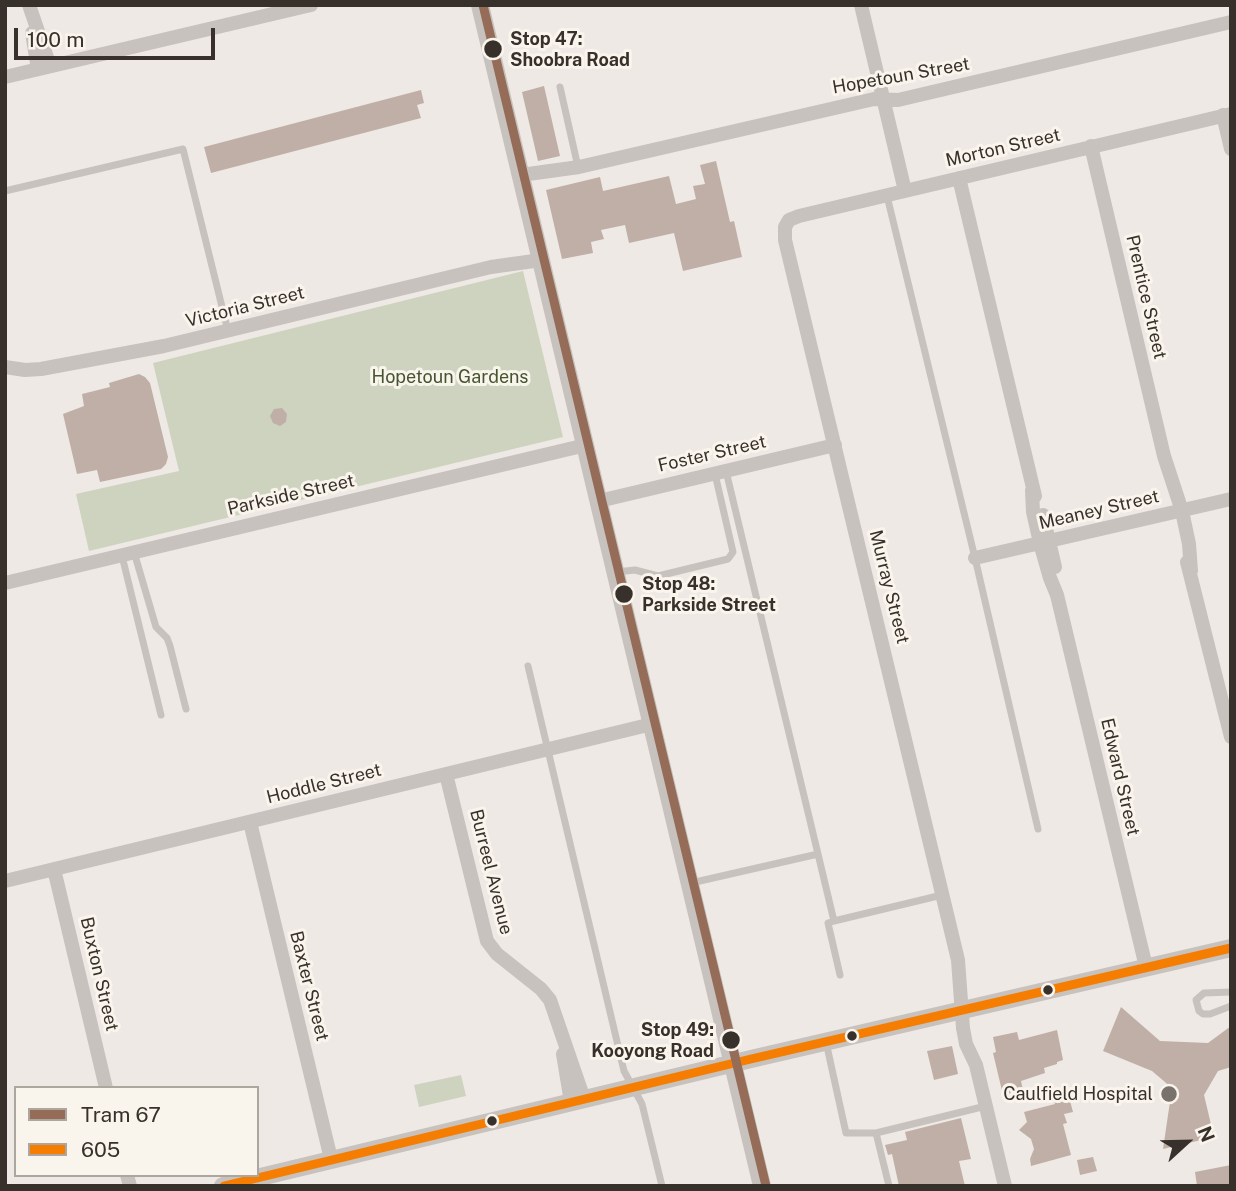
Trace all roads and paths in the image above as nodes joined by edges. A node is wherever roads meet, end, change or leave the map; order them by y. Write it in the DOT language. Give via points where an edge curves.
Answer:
graph roads {
  1 [pos="28,5"];
  2 [pos="311,5"];
  3 [pos="480,5"];
  4 [pos="860,5"];
  5 [pos="1231,22"];
  6 [pos="44,68"];
  7 [pos="5,77"];
  8 [pos="560,87"];
  9 [pos="883,100"];
  10 [pos="1227,114"];
  11 [pos="1091,146"];
  12 [pos="1231,149"];
  13 [pos="579,167"];
  14 [pos="958,178"];
  15 [pos="522,181"];
  16 [pos="5,191"];
  17 [pos="905,191"];
  18 [pos="887,195"];
  19 [pos="787,223"];
  20 [pos="540,255"];
  21 [pos="228,331"];
  22 [pos="5,367"];
  23 [pos="586,445"];
  24 [pos="835,445"];
  25 [pos="720,472"];
  26 [pos="1231,499"];
  27 [pos="599,500"];
  28 [pos="1177,512"];
  29 [pos="1045,542"];
  30 [pos="128,554"];
  31 [pos="975,558"];
  32 [pos="616,572"];
  33 [pos="5,583"];
  34 [pos="528,666"];
  35 [pos="186,709"];
  36 [pos="161,715"];
  37 [pos="652,724"];
  38 [pos="1231,737"];
  39 [pos="547,750"];
  40 [pos="446,774"];
  41 [pos="250,822"];
  42 [pos="1038,829"];
  43 [pos="818,854"];
  44 [pos="54,869"];
  45 [pos="5,881"];
  46 [pos="691,884"];
  47 [pos="943,895"];
  48 [pos="834,921"];
  49 [pos="1231,948"];
  50 [pos="1146,967"];
  51 [pos="840,975"];
  52 [pos="1231,992"];
  53 [pos="1231,1006"];
  54 [pos="966,1009"];
  55 [pos="825,1042"];
  56 [pos="734,1063"];
  57 [pos="106,1086"];
  58 [pos="634,1087"];
  59 [pos="578,1101"];
  60 [pos="986,1106"];
  61 [pos="876,1133"];
  62 [pos="331,1159"];
  63 [pos="223,1186"];
  64 [pos="662,1186"];
  65 [pos="762,1186"];
  66 [pos="889,1186"];
  67 [pos="1005,1186"];
  1 -- 6 [label="street"];
  2 -- 6 [label="street"];
  3 -- 15 [label="street"];
  4 -- 9 [label="street"];
  5 -- 9 [label="street, Hopetoun Street"];
  6 -- 7 [label="street"];
  8 -- 13 [label="lane"];
  9 -- 13 [label="street, Hopetoun Street"];
  9 -- 17 [label="street"];
  10 -- 11 [label="street, Morton Street"];
  10 -- 12 [label="street"];
  11 -- 14 [label="street, Morton Street"];
  11 -- 28 [label="street, Prentice Street"];
  13 -- 15 [label="street, Hopetoun Street"];
  14 -- 17 [label="street, Morton Street"];
  14 -- 29 [label="street, Edward Street" via="1032,489 1033,512"];
  15 -- 20 [label="street"];
  16 -- 21 [label="lane" via="183,149"];
  17 -- 18 [label="street, Morton Street"];
  18 -- 19 [label="street, Morton Street" via="794,217"];
  18 -- 31 [label="lane"];
  19 -- 24 [label="street, Murray Street" via="785,240"];
  20 -- 21 [label="street, Victoria Street"];
  20 -- 23 [label="street"];
  21 -- 22 [label="street, Victoria Street" via="41,369"];
  23 -- 27 [label="street"];
  23 -- 30 [label="street, Parkside Street"];
  24 -- 25 [label="street, Foster Street"];
  24 -- 47 [label="street, Murray Street"];
  25 -- 27 [label="street, Foster Street"];
  25 -- 32 [label="lane" via="733,552 729,559 658,576 635,570"];
  25 -- 43 [label="lane"];
  26 -- 28 [label="street, Meaney Street"];
  27 -- 32 [label="street"];
  28 -- 29 [label="street, Meaney Street"];
  28 -- 38 [label="street, Prentice Street" via="1181,545"];
  29 -- 31 [label="street, Meaney Street"];
  29 -- 50 [label="street, Edward Street" via="1057,577 1057,595"];
  30 -- 33 [label="street, Parkside Street"];
  30 -- 35 [label="lane" via="156,626 170,646"];
  30 -- 36 [label="lane"];
  31 -- 42 [label="lane"];
  32 -- 37 [label="street"];
  34 -- 39 [label="lane"];
  37 -- 39 [label="street, Hoddle Street"];
  37 -- 46 [label="street"];
  39 -- 40 [label="street, Hoddle Street"];
  39 -- 58 [label="lane" via="624,1071"];
  40 -- 41 [label="street, Hoddle Street"];
  40 -- 59 [label="street, Burreel Avenue" via="487,941 546,994 575,1069"];
  41 -- 44 [label="street, Hoddle Street"];
  41 -- 62 [label="street, Baxter Street"];
  43 -- 46 [label="lane"];
  43 -- 48 [label="lane"];
  44 -- 45 [label="street, Hoddle Street"];
  44 -- 57 [label="street, Buxton Street"];
  46 -- 56 [label="street"];
  47 -- 48 [label="lane"];
  47 -- 54 [label="street, Murray Street" via="967,980"];
  48 -- 51 [label="lane" via="828,923"];
  49 -- 50 [label="street"];
  50 -- 54 [label="street"];
  52 -- 53 [label="lane" via="1204,993 1196,1000 1203,1014"];
  54 -- 55 [label="street"];
  54 -- 60 [label="street, Murray Street"];
  55 -- 56 [label="street"];
  55 -- 61 [label="lane" via="846,1133"];
  56 -- 58 [label="street"];
  56 -- 65 [label="street"];
  58 -- 59 [label="street"];
  58 -- 64 [label="lane"];
  59 -- 62 [label="street"];
  60 -- 61 [label="lane"];
  60 -- 67 [label="street, Murray Street"];
  61 -- 66 [label="lane"];
  62 -- 63 [label="street"];
}
